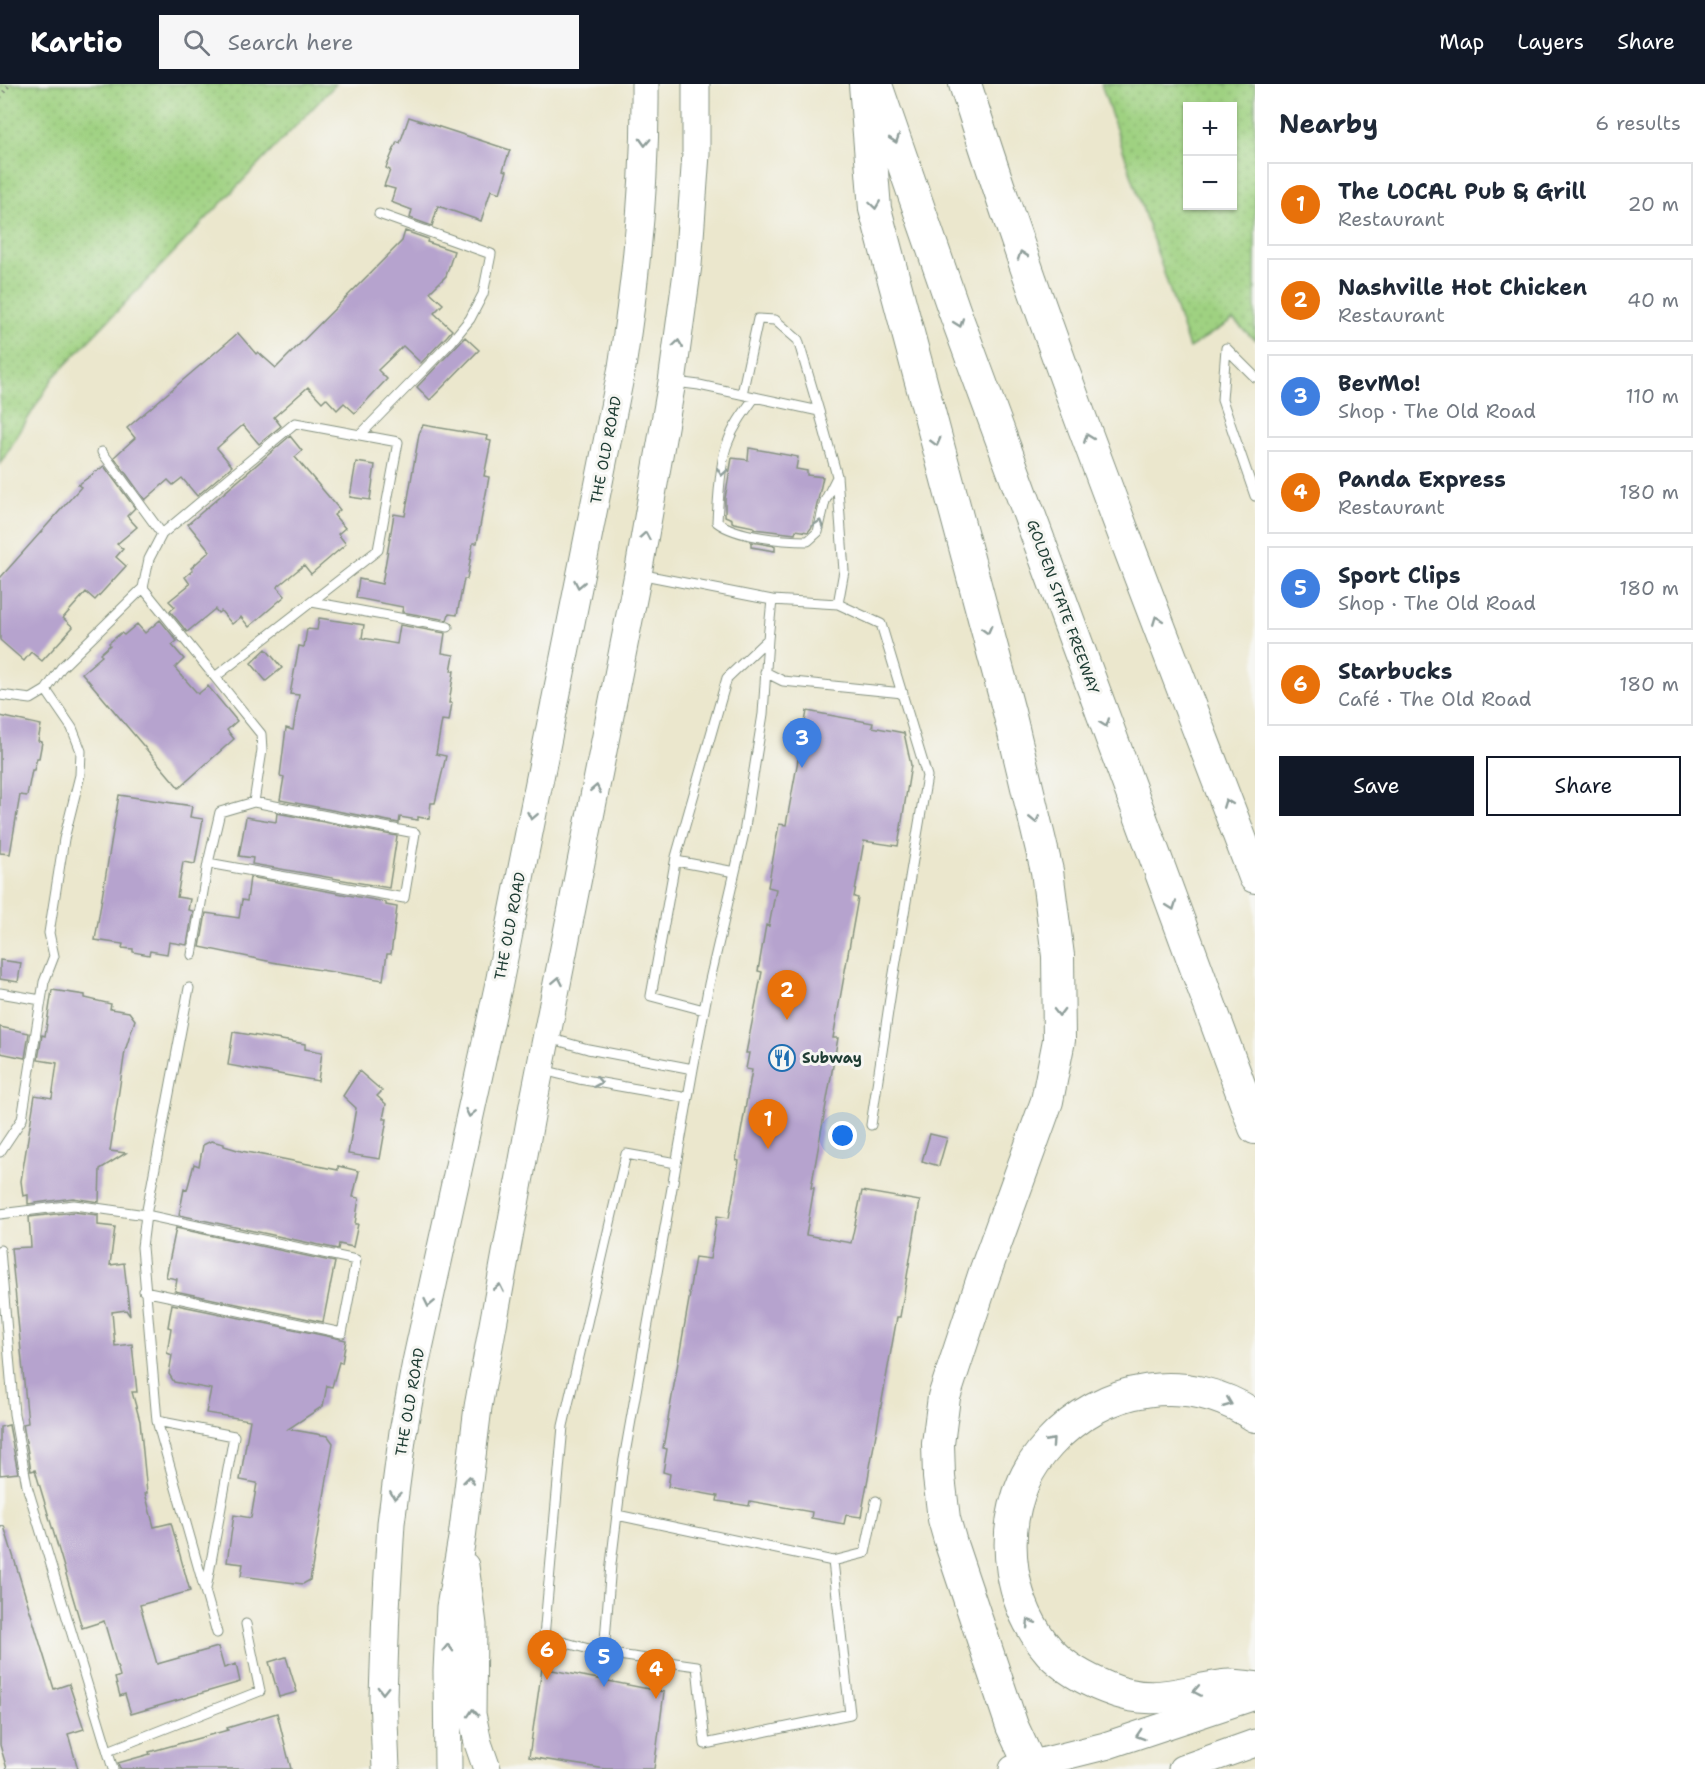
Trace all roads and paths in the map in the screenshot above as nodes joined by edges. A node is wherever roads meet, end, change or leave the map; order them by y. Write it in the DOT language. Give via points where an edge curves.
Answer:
graph roads {
  1 [pos="10,84"];
  2 [pos="645,84"];
  3 [pos="696,84"];
  4 [pos="864,84"];
  5 [pos="875,84"];
  6 [pos="965,84"];
  7 [pos="0,97"];
  8 [pos="379,214"];
  9 [pos="1255,377"];
  10 [pos="672,382"];
  11 [pos="742,394"];
  12 [pos="755,397"];
  13 [pos="819,411"];
  14 [pos="360,435"];
  15 [pos="102,452"];
  16 [pos="837,476"];
  17 [pos="1255,496"];
  18 [pos="162,534"];
  19 [pos="638,573"];
  20 [pos="143,588"];
  21 [pos="772,600"];
  22 [pos="312,602"];
  23 [pos="838,604"];
  24 [pos="448,627"];
  25 [pos="768,639"];
  26 [pos="765,672"];
  27 [pos="215,676"];
  28 [pos="46,690"];
  29 [pos="903,693"];
  30 [pos="0,695"];
  31 [pos="254,802"];
  32 [pos="676,861"];
  33 [pos="208,863"];
  34 [pos="735,872"];
  35 [pos="1255,877"];
  36 [pos="192,956"];
  37 [pos="189,988"];
  38 [pos="0,993"];
  39 [pos="41,1000"];
  40 [pos="704,1010"];
  41 [pos="547,1038"];
  42 [pos="693,1069"];
  43 [pos="541,1070"];
  44 [pos="688,1098"];
  45 [pos="871,1125"];
  46 [pos="1255,1128"];
  47 [pos="0,1152"];
  48 [pos="676,1163"];
  49 [pos="0,1214"];
  50 [pos="146,1215"];
  51 [pos="0,1250"];
  52 [pos="144,1291"];
  53 [pos="1255,1416"];
  54 [pos="157,1421"];
  55 [pos="876,1501"];
  56 [pos="617,1515"];
  57 [pos="462,1538"];
  58 [pos="833,1561"];
  59 [pos="206,1593"];
  60 [pos="246,1624"];
  61 [pos="217,1633"];
  62 [pos="604,1653"];
  63 [pos="1255,1688"];
  64 [pos="1255,1696"];
  65 [pos="1255,1743"];
  66 [pos="108,1751"];
  67 [pos="1024,1768"];
  68 [pos="113,1769"];
  69 [pos="386,1769"];
  70 [pos="448,1769"];
  71 [pos="487,1769"];
  72 [pos="1182,1769"];
  1 -- 7 [label="path"];
  2 -- 69 [label="main road, THE OLD ROAD, one-way" via="640,226 622,368 499,983 403,1432 391,1523 386,1609"];
  10 -- 3 [label="main road, one-way" via="688,265 696,154"];
  4 -- 67 [label="highway, one-way" via="875,209 1009,712 1047,871 1058,956 1059,1040 1047,1101 944,1397 938,1444 949,1538"];
  5 -- 46 [label="highway, GOLDEN STATE FREEWAY, one-way" via="966,343"];
  35 -- 6 [label="highway, one-way" via="1083,424"];
  8 -- 14 [label="lane" via="491,254 483,294 470,319"];
  9 -- 17 [label="lane" via="1226,348 1222,400"];
  10 -- 11 [label="lane"];
  19 -- 10 [label="main road, one-way"];
  11 -- 12 [label="lane"];
  11 -- 13 [label="lane" via="758,319 775,320 798,340"];
  12 -- 13 [label="lane"];
  12 -- 16 [label="lane, one-way" via="727,444 717,522 727,530 808,541 819,532 825,501"];
  13 -- 16 [label="lane"];
  14 -- 18 [label="lane" via="295,423"];
  14 -- 22 [label="lane" via="398,442 378,550"];
  15 -- 18 [label="lane"];
  16 -- 23 [label="lane" via="844,571"];
  18 -- 20 [label="lane" via="149,559"];
  19 -- 21 [label="lane"];
  41 -- 19 [label="main road, one-way"];
  20 -- 27 [label="lane"];
  20 -- 28 [label="lane" via="61,668"];
  21 -- 23 [label="lane"];
  21 -- 25 [label="lane"];
  22 -- 24 [label="lane"];
  22 -- 27 [label="lane"];
  23 -- 29 [label="lane" via="881,624"];
  25 -- 26 [label="lane"];
  25 -- 32 [label="lane" via="727,678"];
  26 -- 29 [label="lane" via="783,681"];
  26 -- 34 [label="lane" via="763,714"];
  27 -- 31 [label="lane" via="261,734"];
  28 -- 30 [label="lane" via="31,699"];
  28 -- 39 [label="lane" via="72,728 81,751 80,775 64,839 49,933 54,956"];
  29 -- 45 [label="lane" via="927,776"];
  31 -- 33 [label="lane" via="220,812"];
  31 -- 33 [label="lane" via="415,833 405,898"];
  32 -- 34 [label="lane"];
  32 -- 40 [label="lane" via="651,996"];
  33 -- 36 [label="lane"];
  34 -- 40 [label="lane"];
  37 -- 50 [label="lane"];
  38 -- 39 [label="lane"];
  39 -- 47 [label="lane" via="22,1119"];
  40 -- 42 [label="lane"];
  41 -- 42 [label="lane"];
  41 -- 43 [label="main road"];
  42 -- 44 [label="lane"];
  43 -- 44 [label="lane, one-way"];
  57 -- 43 [label="main road, one-way" via="486,1355"];
  44 -- 48 [label="lane"];
  48 -- 56 [label="lane"];
  48 -- 62 [label="lane" via="626,1154 563,1426 544,1637"];
  49 -- 50 [label="lane" via="74,1205"];
  50 -- 52 [label="lane" via="142,1247"];
  50 -- 52 [label="lane" via="356,1260 342,1333"];
  51 -- 66 [label="lane" via="14,1414 27,1486"];
  52 -- 54 [label="lane"];
  63 -- 53 [label="highway, one-way" via="1226,1685 1165,1698 1134,1696 1078,1674 1051,1653 1028,1621 1017,1596 1011,1538 1014,1511 1024,1481 1038,1457 1062,1430 1092,1408 1117,1396 1147,1389 1178,1389 1209,1395"];
  54 -- 59 [label="lane"];
  54 -- 59 [label="lane" via="234,1436"];
  55 -- 58 [label="lane" via="865,1553"];
  56 -- 58 [label="lane"];
  56 -- 62 [label="lane"];
  70 -- 57 [label="main road, one-way" via="450,1607"];
  71 -- 57 [label="main road, one-way" via="472,1714 473,1625"];
  58 -- 62 [label="lane" via="850,1714 705,1744 698,1666"];
  59 -- 61 [label="lane"];
  60 -- 66 [label="lane" via="260,1691"];
  64 -- 67 [label="main road, one-way" via="1105,1746"];
  65 -- 72 [label="main road"];
  66 -- 68 [label="lane"];
}
